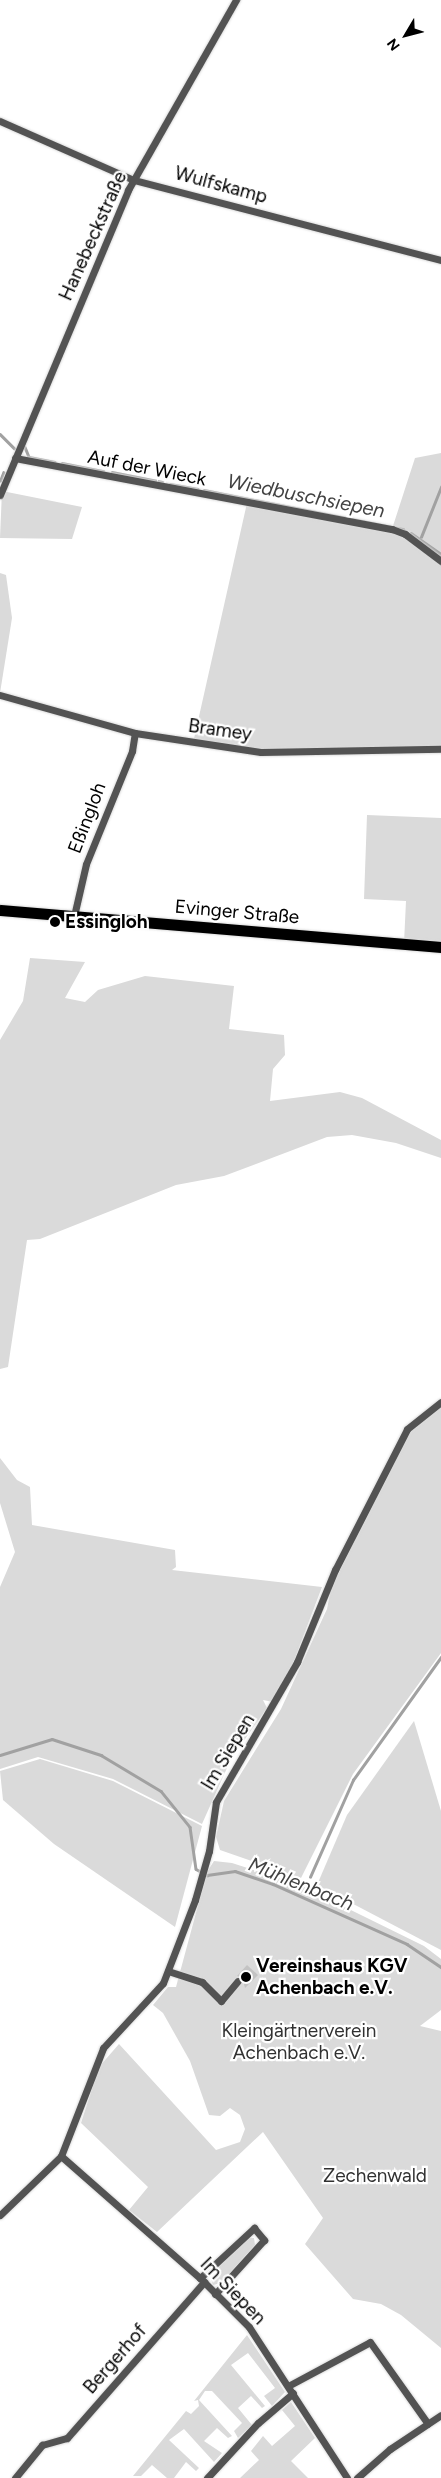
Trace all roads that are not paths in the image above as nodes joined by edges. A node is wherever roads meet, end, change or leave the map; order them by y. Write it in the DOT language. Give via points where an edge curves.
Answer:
graph roads {
  1 [pos="236,0"];
  2 [pos="0,121"];
  3 [pos="134,180"];
  4 [pos="441,260"];
  5 [pos="15,458"];
  6 [pos="0,495"];
  7 [pos="441,561"];
  8 [pos="0,695"];
  9 [pos="135,733"];
  10 [pos="441,750"];
  11 [pos="0,910"];
  12 [pos="74,916"];
  13 [pos="441,947"];
  14 [pos="441,1402"];
  15 [pos="168,1971"];
  16 [pos="238,1981"];
  17 [pos="61,2156"];
  18 [pos="0,2215"];
  19 [pos="202,2280"];
  20 [pos="215,2294"];
  21 [pos="288,2386"];
  22 [pos="293,2393"];
  23 [pos="441,2415"];
  24 [pos="428,2424"];
  25 [pos="15,2478"];
  26 [pos="206,2478"];
  27 [pos="347,2478"];
  28 [pos="358,2478"];
  1 -- 3 [label="street, Hanebeckstraße"];
  2 -- 3 [label="street, Wulfskamp"];
  3 -- 4 [label="street, Wulfskamp"];
  3 -- 5 [label="street, Hanebeckstraße"];
  5 -- 6 [label="street, Hanebeckstraße"];
  5 -- 7 [label="street, Auf der Wieck" via="392,529 405,534"];
  8 -- 9 [label="street, Bramey"];
  9 -- 10 [label="street, Bramey" via="262,752"];
  9 -- 12 [label="street, Eßingloh" via="132,751 86,864"];
  11 -- 12 [label="main road, Evinger Straße"];
  12 -- 13 [label="main road, Evinger Straße"];
  14 -- 15 [label="street, Im Siepen" via="407,1429 335,1570 297,1662 272,1711 236,1762 216,1802 201,1879"];
  15 -- 16 [label="street" via="202,1982 221,2001"];
  15 -- 17 [label="street, Im Siepen" via="149,2000 102,2048"];
  17 -- 18 [label="street, Im Siepen"];
  17 -- 19 [label="street, Im Siepen"];
  19 -- 20 [label="street, Im Siepen"];
  19 -- 20 [label="street, Bergerhof" via="254,2228 264,2240"];
  19 -- 25 [label="street, Bergerhof" via="67,2438 42,2445"];
  20 -- 21 [label="street, Im Siepen" via="249,2327"];
  21 -- 22 [label="street, Im Siepen"];
  21 -- 24 [label="street" via="370,2342"];
  22 -- 26 [label="street" via="258,2423"];
  22 -- 27 [label="street, Im Siepen"];
  23 -- 24 [label="street"];
  24 -- 28 [label="street" via="390,2449"];
}
